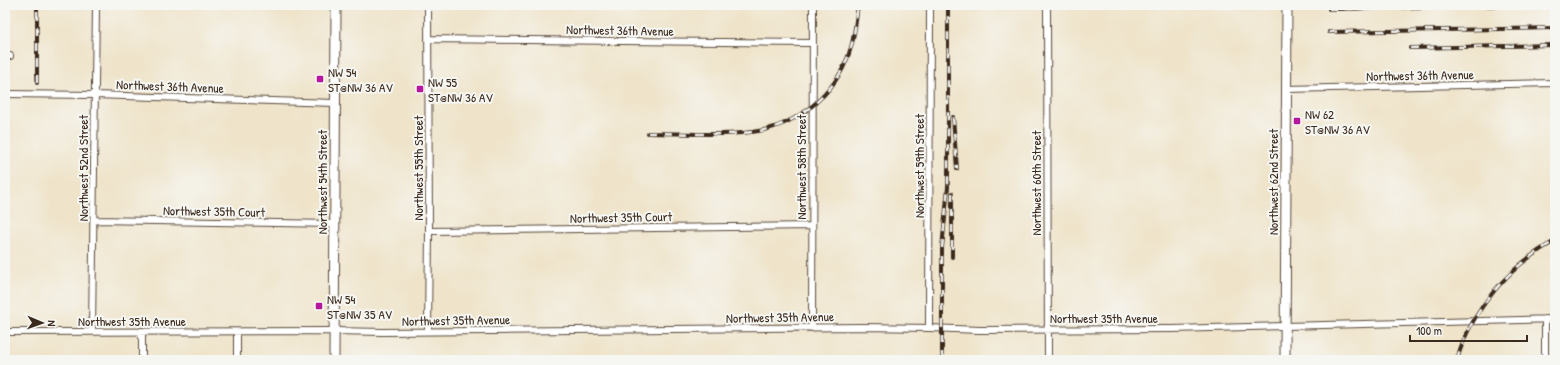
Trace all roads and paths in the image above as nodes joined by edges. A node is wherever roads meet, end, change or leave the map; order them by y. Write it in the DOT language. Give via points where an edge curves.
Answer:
graph roads {
  1 [pos="96,5"];
  2 [pos="336,5"];
  3 [pos="428,5"];
  4 [pos="813,5"];
  5 [pos="930,5"];
  6 [pos="1047,5"];
  7 [pos="1287,5"];
  8 [pos="428,39"];
  9 [pos="813,44"];
  10 [pos="1555,83"];
  11 [pos="1286,89"];
  12 [pos="5,94"];
  13 [pos="95,95"];
  14 [pos="335,103"];
  15 [pos="94,220"];
  16 [pos="334,224"];
  17 [pos="812,226"];
  18 [pos="429,231"];
  19 [pos="1545,319"];
  20 [pos="1555,319"];
  21 [pos="1284,326"];
  22 [pos="812,328"];
  23 [pos="929,328"];
  24 [pos="1047,330"];
  25 [pos="334,331"];
  26 [pos="428,331"];
  27 [pos="5,332"];
  28 [pos="92,332"];
  29 [pos="142,332"];
  30 [pos="237,332"];
  31 [pos="142,360"];
  32 [pos="237,360"];
  33 [pos="334,360"];
  34 [pos="1048,360"];
  35 [pos="1285,360"];
  36 [pos="1545,360"];
  1 -- 13 [label="street, Northwest 52nd Street"];
  2 -- 14 [label="main road, Northwest 54th Street"];
  3 -- 8 [label="street, Northwest 55th Street"];
  4 -- 9 [label="street, Northwest 58th Street"];
  5 -- 23 [label="street, Northwest 59th Street"];
  6 -- 24 [label="street, Northwest 60th Street"];
  7 -- 11 [label="main road, Northwest 62nd Street"];
  8 -- 9 [label="street, Northwest 36th Avenue"];
  8 -- 18 [label="street, Northwest 55th Street"];
  9 -- 17 [label="street, Northwest 58th Street"];
  10 -- 11 [label="street, Northwest 36th Avenue"];
  11 -- 21 [label="main road, Northwest 62nd Street"];
  12 -- 13 [label="street, Northwest 36th Avenue"];
  13 -- 14 [label="street, Northwest 36th Avenue"];
  13 -- 15 [label="street, Northwest 52nd Street"];
  14 -- 16 [label="main road, Northwest 54th Street"];
  15 -- 16 [label="street, Northwest 35th Court"];
  15 -- 28 [label="street, Northwest 52nd Street"];
  16 -- 25 [label="main road, Northwest 54th Street"];
  17 -- 18 [label="street, Northwest 35th Court"];
  17 -- 22 [label="street, Northwest 58th Street"];
  18 -- 26 [label="street, Northwest 55th Street"];
  19 -- 20 [label="street, Northwest 35th Avenue"];
  19 -- 21 [label="street, Northwest 35th Avenue"];
  19 -- 36 [label="street"];
  21 -- 24 [label="street, Northwest 35th Avenue"];
  21 -- 35 [label="main road, Northwest 62nd Street"];
  22 -- 23 [label="street, Northwest 35th Avenue"];
  22 -- 26 [label="street, Northwest 35th Avenue"];
  23 -- 24 [label="street, Northwest 35th Avenue"];
  24 -- 34 [label="street, Northwest 60th Street"];
  25 -- 26 [label="street, Northwest 35th Avenue"];
  25 -- 30 [label="street, Northwest 35th Avenue"];
  25 -- 33 [label="main road, Northwest 54th Street"];
  27 -- 28 [label="street, Northwest 35th Avenue"];
  28 -- 29 [label="street, Northwest 35th Avenue"];
  29 -- 30 [label="street, Northwest 35th Avenue"];
  29 -- 31 [label="street"];
  30 -- 32 [label="street"];
}
